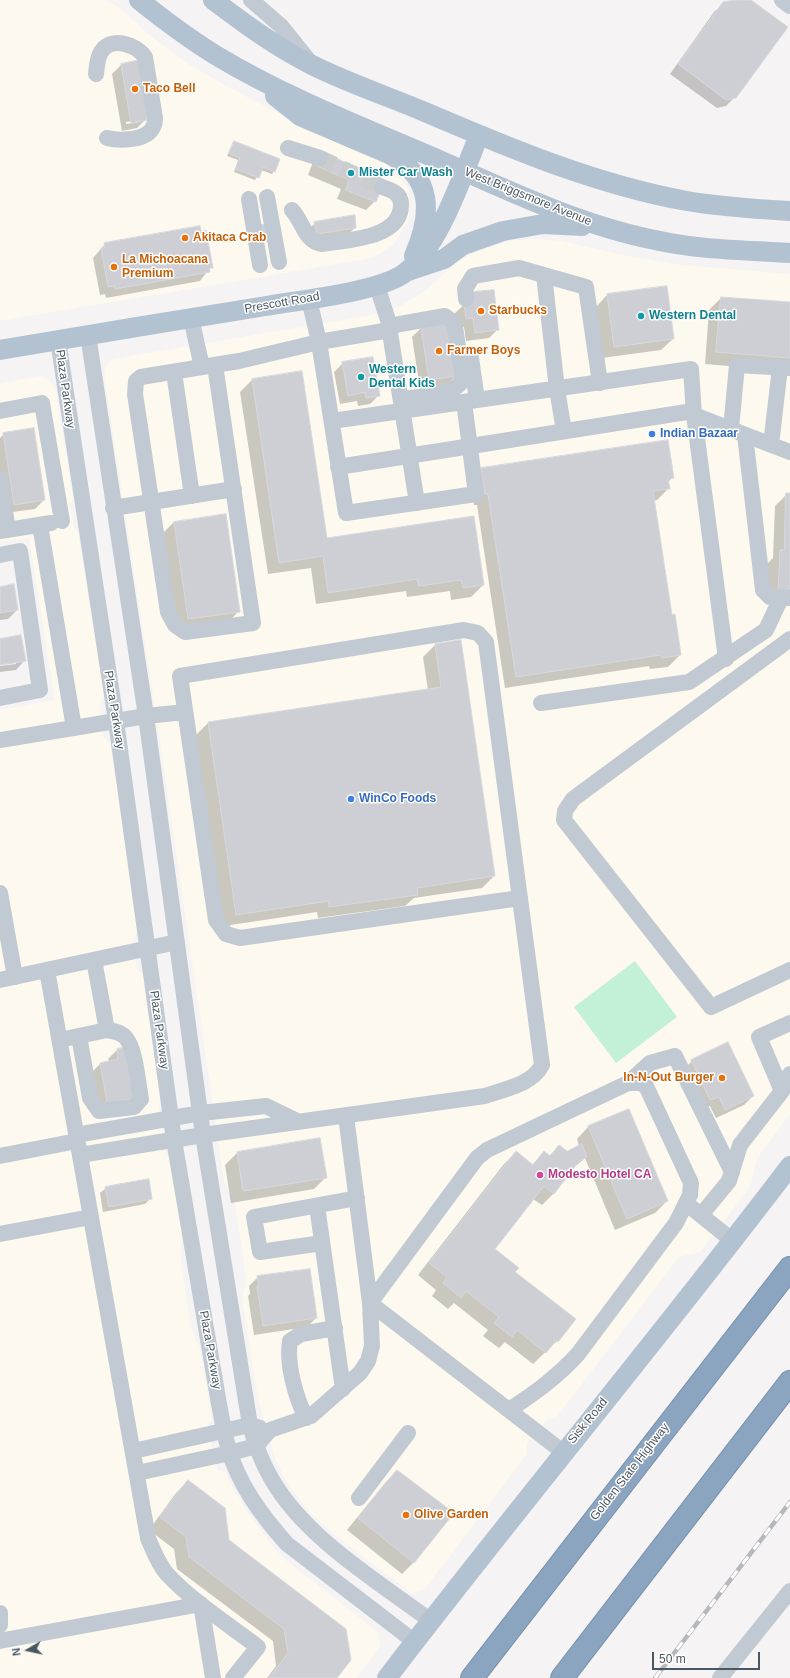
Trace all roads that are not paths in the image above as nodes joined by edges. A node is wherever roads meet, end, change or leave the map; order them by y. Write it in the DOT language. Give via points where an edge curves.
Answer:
graph roads {
  1 [pos="139,0"];
  2 [pos="213,0"];
  3 [pos="251,0"];
  4 [pos="782,0"];
  5 [pos="790,6"];
  6 [pos="313,65"];
  7 [pos="236,67"];
  8 [pos="96,74"];
  9 [pos="479,135"];
  10 [pos="107,138"];
  11 [pos="288,148"];
  12 [pos="320,158"];
  13 [pos="464,171"];
  14 [pos="382,187"];
  15 [pos="267,197"];
  16 [pos="248,199"];
  17 [pos="292,210"];
  18 [pos="790,211"];
  19 [pos="614,230"];
  20 [pos="790,253"];
  21 [pos="279,262"];
  22 [pos="260,265"];
  23 [pos="407,272"];
  24 [pos="544,275"];
  25 [pos="377,286"];
  26 [pos="309,299"];
  27 [pos="466,299"];
  28 [pos="192,318"];
  29 [pos="389,328"];
  30 [pos="88,335"];
  31 [pos="58,340"];
  32 [pos="468,340"];
  33 [pos="319,342"];
  34 [pos="0,350"];
  35 [pos="208,366"];
  36 [pos="785,367"];
  37 [pos="174,372"];
  38 [pos="600,383"];
  39 [pos="557,389"];
  40 [pos="471,401"];
  41 [pos="403,405"];
  42 [pos="0,410"];
  43 [pos="694,413"];
  44 [pos="332,422"];
  45 [pos="564,431"];
  46 [pos="738,432"];
  47 [pos="471,445"];
  48 [pos="771,445"];
  49 [pos="790,452"];
  50 [pos="410,455"];
  51 [pos="338,467"];
  52 [pos="0,479"];
  53 [pos="234,489"];
  54 [pos="192,496"];
  55 [pos="151,502"];
  56 [pos="417,503"];
  57 [pos="113,508"];
  58 [pos="84,518"];
  59 [pos="62,521"];
  60 [pos="40,525"];
  61 [pos="4,530"];
  62 [pos="0,554"];
  63 [pos="786,598"];
  64 [pos="790,639"];
  65 [pos="726,659"];
  66 [pos="0,698"];
  67 [pos="541,703"];
  68 [pos="185,712"];
  69 [pos="146,716"];
  70 [pos="116,721"];
  71 [pos="74,728"];
  72 [pos="0,740"];
  73 [pos="0,893"];
  74 [pos="520,898"];
  75 [pos="177,942"];
  76 [pos="148,948"];
  77 [pos="94,960"];
  78 [pos="47,970"];
  79 [pos="790,970"];
  80 [pos="7,978"];
  81 [pos="790,1023"];
  82 [pos="107,1030"];
  83 [pos="79,1036"];
  84 [pos="59,1040"];
  85 [pos="788,1080"];
  86 [pos="628,1083"];
  87 [pos="201,1113"];
  88 [pos="346,1116"];
  89 [pos="171,1118"];
  90 [pos="299,1122"];
  91 [pos="203,1135"];
  92 [pos="174,1140"];
  93 [pos="78,1144"];
  94 [pos="0,1156"];
  95 [pos="790,1166"];
  96 [pos="732,1172"];
  97 [pos="357,1198"];
  98 [pos="686,1203"];
  99 [pos="317,1206"];
  100 [pos="701,1215"];
  101 [pos="91,1217"];
  102 [pos="0,1234"];
  103 [pos="733,1241"];
  104 [pos="322,1243"];
  105 [pos="790,1268"];
  106 [pos="370,1303"];
  107 [pos="335,1328"];
  108 [pos="790,1382"];
  109 [pos="343,1389"];
  110 [pos="509,1410"];
  111 [pos="306,1418"];
  112 [pos="250,1425"];
  113 [pos="270,1430"];
  114 [pos="224,1431"];
  115 [pos="408,1433"];
  116 [pos="256,1446"];
  117 [pos="133,1451"];
  118 [pos="563,1452"];
  119 [pos="230,1453"];
  120 [pos="137,1473"];
  121 [pos="359,1498"];
  122 [pos="790,1591"];
  123 [pos="200,1604"];
  124 [pos="0,1613"];
  125 [pos="431,1621"];
  126 [pos="0,1625"];
  127 [pos="0,1641"];
  128 [pos="414,1642"];
  129 [pos="213,1678"];
  130 [pos="233,1678"];
  131 [pos="387,1678"];
  132 [pos="472,1678"];
  133 [pos="562,1678"];
  134 [pos="720,1678"];
  1 -- 7 [label="main road, West Briggsmore Avenue" via="174,28"];
  2 -- 6 [label="main road" via="269,41"];
  3 -- 6 [label="street" via="281,26"];
  4 -- 5 [label="street"];
  6 -- 9 [label="main road"];
  7 -- 13 [label="main road, West Briggsmore Avenue" via="301,100"];
  7 -- 23 [label="main road" via="300,116 389,154 414,172 424,192 425,213 422,238"];
  8 -- 10 [label="street" via="99,56 108,46 122,43 132,46 145,57 155,118 153,128 139,137 116,140"];
  9 -- 13 [label="main road, Prescott Road"];
  9 -- 18 [label="main road" via="586,175 640,190 695,202"];
  11 -- 12 [label="street"];
  13 -- 19 [label="main road, West Briggsmore Avenue" via="544,205"];
  13 -- 23 [label="main road, Prescott Road" via="434,240"];
  14 -- 17 [label="street" via="393,190 399,196 400,210 391,226 370,236 314,243"];
  15 -- 21 [label="street"];
  16 -- 22 [label="street"];
  19 -- 20 [label="main road, West Briggsmore Avenue" via="657,241 693,246"];
  19 -- 23 [label="main road" via="543,224 503,231 463,245 444,259"];
  23 -- 25 [label="main road, Prescott Road" via="393,281"];
  24 -- 27 [label="street" via="520,268 472,276 465,289"];
  24 -- 38 [label="street" via="586,286"];
  24 -- 39 [label="street"];
  25 -- 26 [label="main road, Prescott Road"];
  25 -- 29 [label="street"];
  26 -- 28 [label="main road, Prescott Road"];
  26 -- 33 [label="street"];
  28 -- 30 [label="main road, Prescott Road"];
  28 -- 35 [label="street"];
  29 -- 33 [label="street"];
  29 -- 41 [label="street"];
  29 -- 41 [label="street" via="445,316 455,327 463,379 460,385 451,392"];
  30 -- 31 [label="main road, Prescott Road"];
  30 -- 57 [label="street"];
  31 -- 34 [label="main road, Prescott Road"];
  31 -- 58 [label="street, Plaza Parkway"];
  32 -- 40 [label="street"];
  33 -- 35 [label="street"];
  33 -- 44 [label="street"];
  35 -- 37 [label="street"];
  35 -- 53 [label="street"];
  36 -- 46 [label="street" via="737,365"];
  36 -- 48 [label="street"];
  37 -- 54 [label="street"];
  37 -- 55 [label="street" via="141,377 136,381 135,394"];
  38 -- 39 [label="street"];
  38 -- 43 [label="street" via="691,369"];
  39 -- 40 [label="street"];
  39 -- 45 [label="street"];
  40 -- 41 [label="street"];
  40 -- 47 [label="street"];
  41 -- 44 [label="street"];
  41 -- 50 [label="street"];
  42 -- 59 [label="street" via="42,403"];
  43 -- 45 [label="street"];
  43 -- 46 [label="street"];
  43 -- 65 [label="street"];
  44 -- 51 [label="street"];
  45 -- 47 [label="street"];
  46 -- 48 [label="street"];
  46 -- 63 [label="street" via="763,590 770,597"];
  47 -- 50 [label="street"];
  47 -- 56 [label="street" via="476,494"];
  48 -- 49 [label="street"];
  50 -- 51 [label="street"];
  50 -- 56 [label="street"];
  51 -- 56 [label="street" via="346,514"];
  52 -- 61 [label="street"];
  53 -- 54 [label="street"];
  53 -- 55 [label="street" via="254,623 184,632 174,625 168,612"];
  54 -- 55 [label="street"];
  55 -- 57 [label="street"];
  57 -- 69 [label="street"];
  58 -- 59 [label="street"];
  58 -- 70 [label="street, Plaza Parkway"];
  59 -- 60 [label="street"];
  60 -- 61 [label="street"];
  60 -- 71 [label="street"];
  62 -- 66 [label="street" via="20,551 40,690"];
  63 -- 65 [label="street" via="766,630"];
  64 -- 79 [label="street" via="573,799 565,811 564,820 711,1007"];
  65 -- 67 [label="street" via="689,682"];
  68 -- 69 [label="street"];
  68 -- 74 [label="street" via="216,920 226,934 240,938"];
  68 -- 74 [label="street" via="180,676 464,630 478,633 486,642"];
  69 -- 70 [label="street"];
  69 -- 75 [label="street"];
  70 -- 71 [label="street"];
  70 -- 76 [label="street, Plaza Parkway"];
  71 -- 72 [label="street"];
  73 -- 80 [label="street"];
  74 -- 88 [label="street" via="542,1065 538,1074 520,1084 485,1096"];
  75 -- 76 [label="street"];
  75 -- 87 [label="street"];
  76 -- 77 [label="street"];
  76 -- 89 [label="street, Plaza Parkway"];
  77 -- 78 [label="street"];
  77 -- 82 [label="street"];
  78 -- 80 [label="street"];
  78 -- 84 [label="street"];
  81 -- 85 [label="street" via="759,1037"];
  82 -- 83 [label="street"];
  82 -- 83 [label="street" via="119,1032 132,1047 141,1099 134,1107 99,1111 90,1098"];
  83 -- 84 [label="street"];
  84 -- 93 [label="street"];
  85 -- 96 [label="street" via="740,1145"];
  86 -- 96 [label="street" via="650,1063 674,1056"];
  86 -- 98 [label="street" via="646,1086 691,1183"];
  86 -- 106 [label="street" via="487,1150 478,1158"];
  87 -- 89 [label="street"];
  87 -- 90 [label="street" via="266,1106"];
  87 -- 91 [label="street"];
  88 -- 90 [label="street"];
  88 -- 97 [label="street"];
  89 -- 92 [label="street, Plaza Parkway"];
  89 -- 93 [label="street"];
  90 -- 91 [label="street"];
  91 -- 92 [label="street"];
  91 -- 112 [label="street"];
  92 -- 93 [label="street"];
  92 -- 114 [label="street, Plaza Parkway"];
  93 -- 94 [label="street"];
  93 -- 101 [label="street"];
  95 -- 103 [label="main road, Sisk Road"];
  96 -- 100 [label="street" via="729,1181"];
  97 -- 99 [label="street"];
  97 -- 106 [label="street"];
  98 -- 100 [label="street"];
  98 -- 110 [label="street" via="676,1223 578,1354 562,1372"];
  99 -- 104 [label="street"];
  99 -- 104 [label="street" via="254,1217 260,1252"];
  100 -- 103 [label="street"];
  101 -- 102 [label="street"];
  101 -- 117 [label="street"];
  103 -- 118 [label="main road, Sisk Road"];
  104 -- 107 [label="street"];
  105 -- 132 [label="highway, Golden State Highway"];
  106 -- 109 [label="street" via="372,1346 368,1361 360,1373"];
  106 -- 110 [label="street"];
  107 -- 109 [label="street"];
  107 -- 111 [label="street" via="301,1334 290,1341 289,1351 298,1402"];
  108 -- 133 [label="highway"];
  109 -- 111 [label="street" via="312,1416"];
  110 -- 118 [label="street"];
  111 -- 113 [label="street"];
  112 -- 113 [label="street"];
  112 -- 114 [label="street"];
  112 -- 116 [label="street"];
  113 -- 116 [label="street"];
  114 -- 117 [label="street"];
  114 -- 119 [label="street, Plaza Parkway"];
  115 -- 121 [label="street"];
  116 -- 119 [label="street"];
  116 -- 125 [label="street" via="271,1479 306,1524 329,1545"];
  117 -- 120 [label="street"];
  118 -- 125 [label="main road, Sisk Road"];
  119 -- 120 [label="street"];
  119 -- 128 [label="street, Plaza Parkway" via="250,1498 287,1544"];
  120 -- 123 [label="street" via="148,1538 154,1554 166,1573"];
  122 -- 134 [label="street"];
  123 -- 127 [label="street"];
  123 -- 129 [label="street"];
  123 -- 130 [label="street" via="258,1647"];
  124 -- 126 [label="street"];
  125 -- 128 [label="main road, Sisk Road"];
  128 -- 131 [label="main road, Sisk Road"];
}
